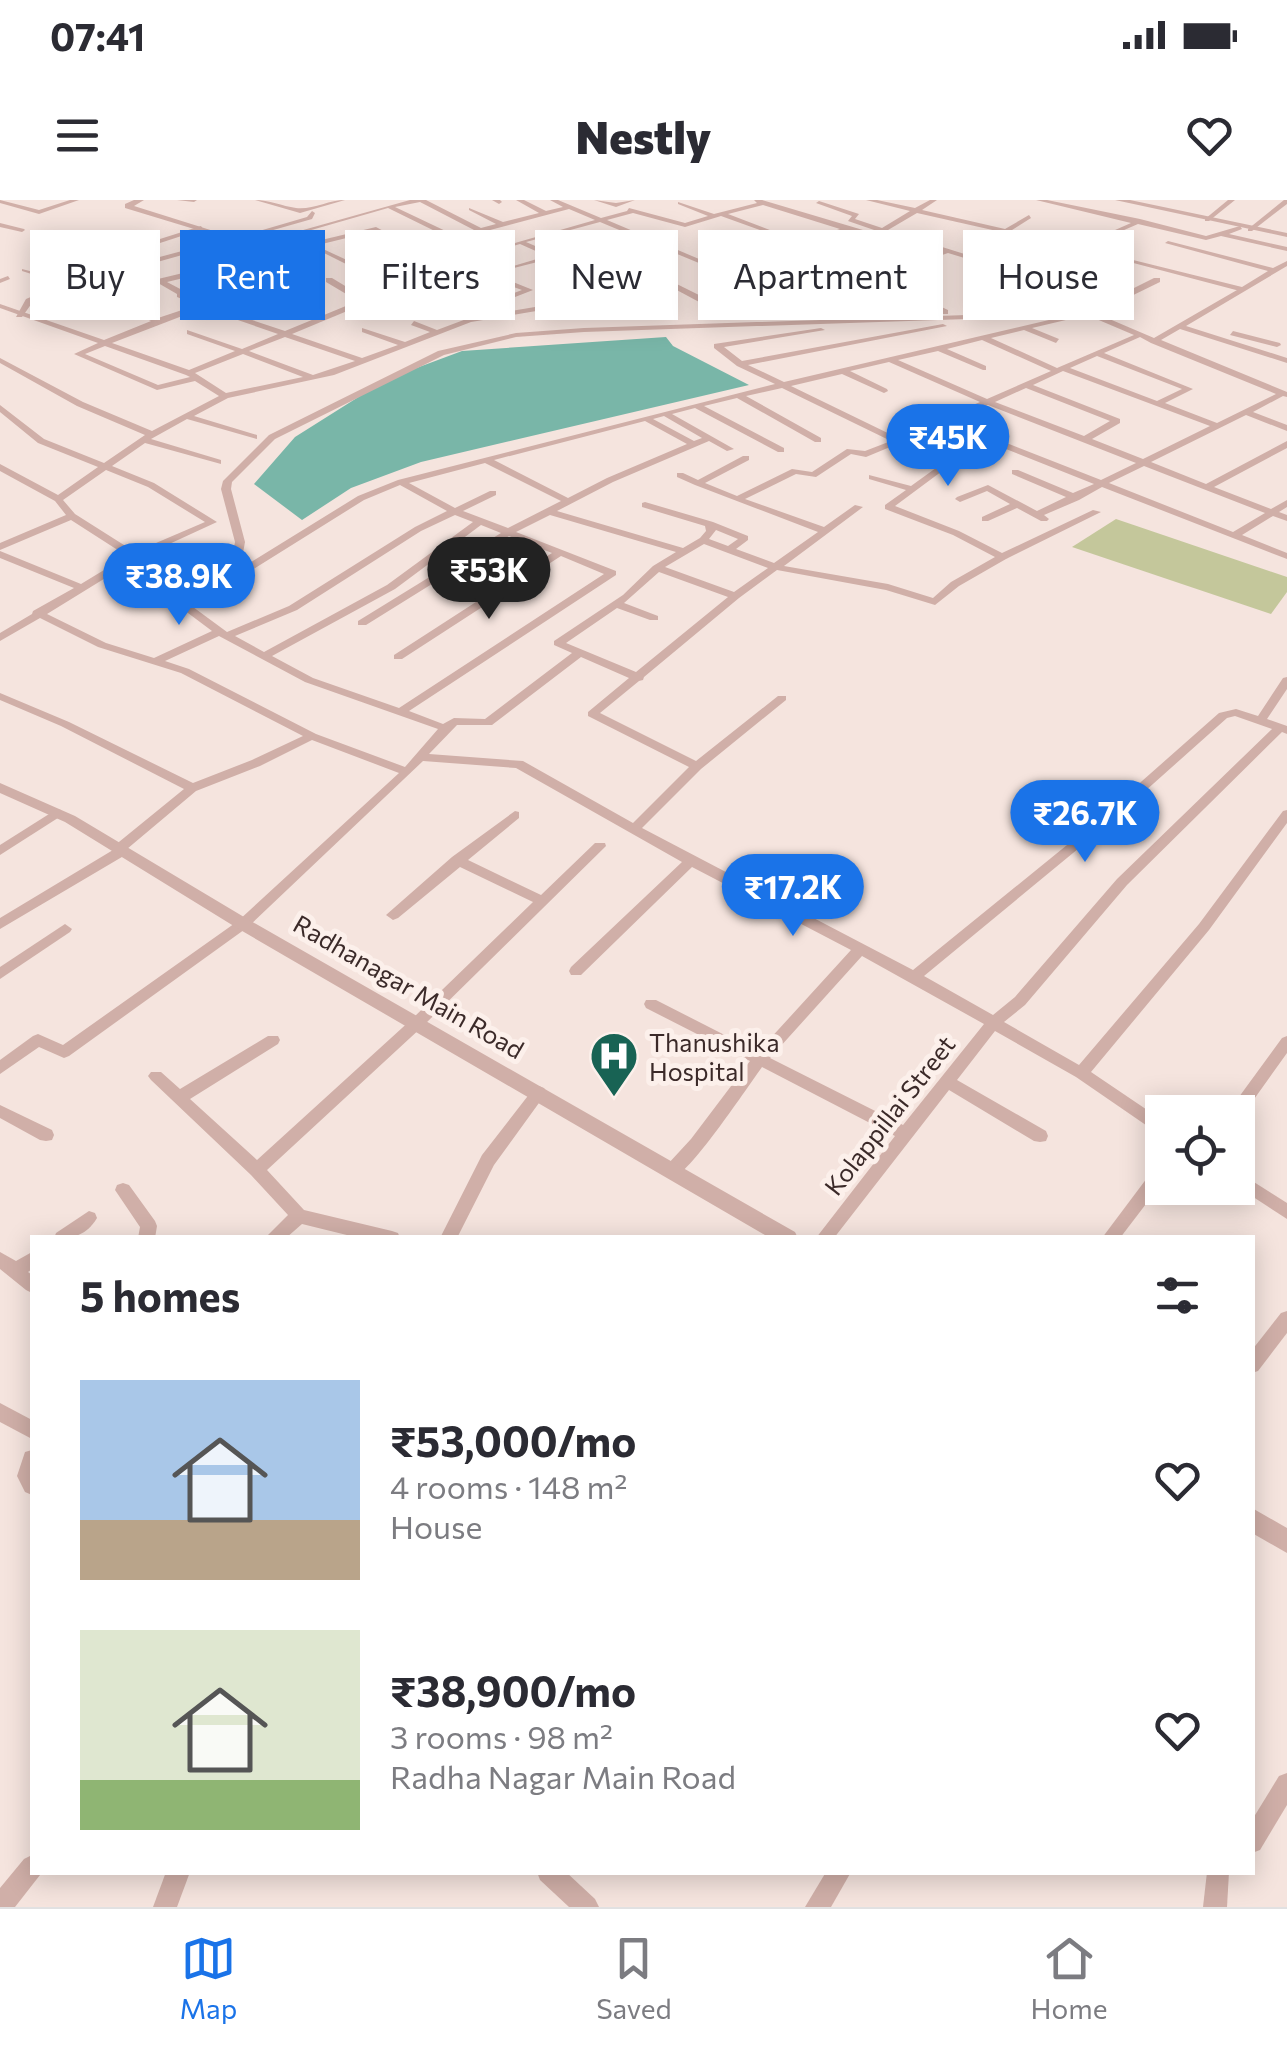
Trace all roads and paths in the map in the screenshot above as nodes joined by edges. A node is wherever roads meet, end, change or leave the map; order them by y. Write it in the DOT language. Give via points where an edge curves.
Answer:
graph roads {
  1 [pos="140,200"];
  2 [pos="180,200"];
  3 [pos="194,200"];
  4 [pos="258,200"];
  5 [pos="342,200"];
  6 [pos="420,200"];
  7 [pos="460,200"];
  8 [pos="518,200"];
  9 [pos="553,200"];
  10 [pos="597,200"];
  11 [pos="632,200"];
  12 [pos="869,200"];
  13 [pos="906,200"];
  14 [pos="934,200"];
  15 [pos="1039,200"];
  16 [pos="1119,200"];
  17 [pos="1175,200"];
  18 [pos="1232,200"];
  19 [pos="69,201"];
  20 [pos="684,201"];
  21 [pos="1287,201"];
  22 [pos="1,202"];
  23 [pos="760,202"];
  24 [pos="819,203"];
  25 [pos="616,205"];
  26 [pos="389,206"];
  27 [pos="570,207"];
  28 [pos="661,208"];
  29 [pos="918,209"];
  30 [pos="1162,210"];
  31 [pos="309,211"];
  32 [pos="634,212"];
  33 [pos="545,213"];
  34 [pos="513,214"];
  35 [pos="717,215"];
  36 [pos="1029,217"];
  37 [pos="1081,217"];
  38 [pos="523,218"];
  39 [pos="600,220"];
  40 [pos="1206,220"];
  41 [pos="1140,221"];
  42 [pos="501,224"];
  43 [pos="0,225"];
  44 [pos="201,228"];
  45 [pos="1125,228"];
  46 [pos="847,229"];
  47 [pos="1245,229"];
  48 [pos="22,230"];
  49 [pos="207,230"];
  50 [pos="267,230"];
  51 [pos="305,230"];
  52 [pos="439,230"];
  53 [pos="480,230"];
  54 [pos="624,230"];
  55 [pos="760,230"];
  56 [pos="844,230"];
  57 [pos="852,230"];
  58 [pos="881,230"];
  59 [pos="886,230"];
  60 [pos="1006,230"];
  61 [pos="1119,230"];
  62 [pos="516,232"];
  63 [pos="1189,234"];
  64 [pos="1221,234"];
  65 [pos="1287,235"];
  66 [pos="345,236"];
  67 [pos="530,238"];
  68 [pos="160,240"];
  69 [pos="520,242"];
  70 [pos="1168,242"];
  71 [pos="515,243"];
  72 [pos="535,248"];
  73 [pos="1154,248"];
  74 [pos="943,250"];
  75 [pos="1287,250"];
  76 [pos="946,251"];
  77 [pos="943,252"];
  78 [pos="963,256"];
  79 [pos="1134,261"];
  80 [pos="1287,263"];
  81 [pos="24,270"];
  82 [pos="1272,270"];
  83 [pos="30,272"];
  84 [pos="328,280"];
  85 [pos="1158,280"];
  86 [pos="161,282"];
  87 [pos="515,285"];
  88 [pos="1239,288"];
  89 [pos="345,290"];
  90 [pos="1134,291"];
  91 [pos="180,294"];
  92 [pos="515,296"];
  93 [pos="30,301"];
  94 [pos="0,306"];
  95 [pos="345,308"];
  96 [pos="535,309"];
  97 [pos="943,311"];
  98 [pos="963,311"];
  99 [pos="943,312"];
  100 [pos="946,312"];
  101 [pos="180,314"];
  102 [pos="20,315"];
  103 [pos="698,316"];
  104 [pos="963,318"];
  105 [pos="244,320"];
  106 [pos="461,320"];
  107 [pos="1058,320"];
  108 [pos="1102,320"];
  109 [pos="158,321"];
  110 [pos="414,323"];
  111 [pos="448,326"];
  112 [pos="943,326"];
  113 [pos="1179,326"];
  114 [pos="1025,328"];
  115 [pos="827,329"];
  116 [pos="365,330"];
  117 [pos="190,332"];
  118 [pos="434,332"];
  119 [pos="494,332"];
  120 [pos="706,333"];
  121 [pos="1233,333"];
  122 [pos="285,334"];
  123 [pos="1137,336"];
  124 [pos="1287,337"];
  125 [pos="984,338"];
  126 [pos="1056,341"];
  127 [pos="1154,341"];
  128 [pos="106,342"];
  129 [pos="402,344"];
  130 [pos="716,346"];
  131 [pos="1276,346"];
  132 [pos="939,348"];
  133 [pos="243,352"];
  134 [pos="1096,354"];
  135 [pos="1264,355"];
  136 [pos="1,360"];
  137 [pos="891,360"];
  138 [pos="363,361"];
  139 [pos="1287,361"];
  140 [pos="740,364"];
  141 [pos="984,368"];
  142 [pos="1059,369"];
  143 [pos="843,371"];
  144 [pos="193,376"];
  145 [pos="312,378"];
  146 [pos="1024,384"];
  147 [pos="781,386"];
  148 [pos="884,391"];
  149 [pos="1285,394"];
  150 [pos="225,396"];
  151 [pos="739,396"];
  152 [pos="988,402"];
  153 [pos="1156,404"];
  154 [pos="697,406"];
  155 [pos="0,408"];
  156 [pos="1246,412"];
  157 [pos="665,413"];
  158 [pos="185,416"];
  159 [pos="646,418"];
  160 [pos="942,421"];
  161 [pos="1218,426"];
  162 [pos="1287,428"];
  163 [pos="147,437"];
  164 [pos="254,438"];
  165 [pos="709,438"];
  166 [pos="903,439"];
  167 [pos="818,440"];
  168 [pos="1084,440"];
  169 [pos="694,444"];
  170 [pos="1287,444"];
  171 [pos="730,448"];
  172 [pos="781,450"];
  173 [pos="746,458"];
  174 [pos="487,460"];
  175 [pos="218,462"];
  176 [pos="1144,464"];
  177 [pos="103,466"];
  178 [pos="0,467"];
  179 [pos="1015,472"];
  180 [pos="680,475"];
  181 [pos="872,477"];
  182 [pos="401,482"];
  183 [pos="698,482"];
  184 [pos="1104,484"];
  185 [pos="1204,488"];
  186 [pos="912,489"];
  187 [pos="493,492"];
  188 [pos="737,498"];
  189 [pos="960,498"];
  190 [pos="1076,498"];
  191 [pos="58,499"];
  192 [pos="566,501"];
  193 [pos="1287,503"];
  194 [pos="1017,504"];
  195 [pos="645,505"];
  196 [pos="858,508"];
  197 [pos="452,510"];
  198 [pos="551,512"];
  199 [pos="1096,512"];
  200 [pos="1273,512"];
  201 [pos="1037,515"];
  202 [pos="72,516"];
  203 [pos="1287,518"];
  204 [pos="984,519"];
  205 [pos="480,521"];
  206 [pos="212,522"];
  207 [pos="236,523"];
  208 [pos="710,524"];
  209 [pos="1061,528"];
  210 [pos="510,531"];
  211 [pos="826,531"];
  212 [pos="1233,536"];
  213 [pos="703,540"];
  214 [pos="728,550"];
  215 [pos="0,551"];
  216 [pos="684,551"];
  217 [pos="560,553"];
  218 [pos="134,556"];
  219 [pos="1287,556"];
  220 [pos="1002,557"];
  221 [pos="774,567"];
  222 [pos="658,568"];
  223 [pos="234,575"];
  224 [pos="82,588"];
  225 [pos="735,596"];
  226 [pos="616,604"];
  227 [pos="187,606"];
  228 [pos="37,613"];
  229 [pos="654,618"];
  230 [pos="362,623"];
  231 [pos="222,634"];
  232 [pos="0,638"];
  233 [pos="580,653"];
  234 [pos="264,656"];
  235 [pos="398,657"];
  236 [pos="156,661"];
  237 [pos="639,678"];
  238 [pos="1287,680"];
  239 [pos="0,696"];
  240 [pos="782,698"];
  241 [pos="400,712"];
  242 [pos="1260,721"];
  243 [pos="445,728"];
  244 [pos="1284,729"];
  245 [pos="312,736"];
  246 [pos="421,757"];
  247 [pos="697,766"];
  248 [pos="407,772"];
  249 [pos="192,788"];
  250 [pos="2,790"];
  251 [pos="57,813"];
  252 [pos="1287,814"];
  253 [pos="514,815"];
  254 [pos="634,828"];
  255 [pos="600,846"];
  256 [pos="120,850"];
  257 [pos="0,852"];
  258 [pos="456,860"];
  259 [pos="691,860"];
  260 [pos="542,900"];
  261 [pos="393,915"];
  262 [pos="0,924"];
  263 [pos="243,924"];
  264 [pos="65,929"];
  265 [pos="860,949"];
  266 [pos="576,972"];
  267 [pos="0,974"];
  268 [pos="914,977"];
  269 [pos="650,1004"];
  270 [pos="418,1022"];
  271 [pos="993,1023"];
  272 [pos="273,1040"];
  273 [pos="1287,1042"];
  274 [pos="0,1046"];
  275 [pos="14,1057"];
  276 [pos="760,1059"];
  277 [pos="0,1068"];
  278 [pos="1082,1074"];
  279 [pos="156,1076"];
  280 [pos="947,1081"];
  281 [pos="540,1092"];
  282 [pos="1248,1095"];
  283 [pos="179,1098"];
  284 [pos="0,1110"];
  285 [pos="1145,1117"];
  286 [pos="906,1134"];
  287 [pos="46,1135"];
  288 [pos="1040,1136"];
  289 [pos="257,1170"];
  290 [pos="672,1170"];
  291 [pos="123,1190"];
  292 [pos="1255,1190"];
  293 [pos="1145,1193"];
  294 [pos="1287,1212"];
  295 [pos="299,1216"];
  296 [pos="89,1218"];
  297 [pos="66,1235"];
  298 [pos="146,1235"];
  299 [pos="277,1235"];
  300 [pos="379,1235"];
  301 [pos="450,1235"];
  302 [pos="783,1235"];
  303 [pos="826,1235"];
  304 [pos="1112,1235"];
  305 [pos="0,1260"];
  306 [pos="30,1261"];
  307 [pos="15,1272"];
  308 [pos="30,1283"];
  309 [pos="1287,1318"];
  310 [pos="1255,1361"];
  311 [pos="0,1412"];
  312 [pos="30,1429"];
  313 [pos="1255,1522"];
  314 [pos="1287,1540"];
  315 [pos="1287,1784"];
  316 [pos="1255,1837"];
  317 [pos="30,1870"];
  318 [pos="177,1875"];
  319 [pos="551,1875"];
  320 [pos="838,1875"];
  321 [pos="1220,1875"];
  322 [pos="581,1905"];
  323 [pos="820,1905"];
  324 [pos="0,1907"];
  325 [pos="165,1907"];
  326 [pos="1215,1907"];
  1 -- 44 [label="street" via="128,206"];
  2 -- 3 [label="street"];
  4 -- 31 [label="street"];
  5 -- 31 [label="street"];
  6 -- 26 [label="street"];
  6 -- 53 [label="street"];
  7 -- 42 [label="street"];
  8 -- 33 [label="street"];
  9 -- 27 [label="street"];
  10 -- 25 [label="street"];
  11 -- 25 [label="street"];
  12 -- 29 [label="street"];
  13 -- 29 [label="street"];
  14 -- 29 [label="street"];
  15 -- 41 [label="street"];
  16 -- 30 [label="street"];
  17 -- 30 [label="street"];
  18 -- 40 [label="street"];
  19 -- 22 [label="street" via="39,212"];
  20 -- 28 [label="street"];
  20 -- 35 [label="street"];
  21 -- 47 [label="street"];
  23 -- 35 [label="street"];
  23 -- 46 [label="street"];
  24 -- 58 [label="street" via="861,213 850,220"];
  25 -- 32 [label="street"];
  26 -- 51 [label="street"];
  26 -- 52 [label="street"];
  27 -- 33 [label="street"];
  27 -- 39 [label="street"];
  29 -- 59 [label="street"];
  29 -- 60 [label="street"];
  30 -- 40 [label="street"];
  31 -- 50 [label="street" via="310,218"];
  32 -- 35 [label="street" via="685,225"];
  32 -- 39 [label="street"];
  33 -- 38 [label="street"];
  34 -- 38 [label="street"];
  35 -- 55 [label="street"];
  36 -- 60 [label="street"];
  37 -- 45 [label="street"];
  38 -- 42 [label="street"];
  39 -- 54 [label="street"];
  39 -- 67 [label="street"];
  40 -- 47 [label="street"];
  41 -- 45 [label="street"];
  41 -- 63 [label="street"];
  42 -- 53 [label="street"];
  43 -- 48 [label="street"];
  44 -- 49 [label="street"];
  44 -- 68 [label="street"];
  45 -- 61 [label="street"];
  46 -- 56 [label="street"];
  46 -- 57 [label="street"];
  47 -- 64 [label="street"];
  47 -- 65 [label="street"];
  62 -- 67 [label="street"];
  63 -- 64 [label="street"];
  63 -- 70 [label="street"];
  64 -- 75 [label="street"];
  66 -- 86 [label="street"];
  67 -- 69 [label="street"];
  69 -- 71 [label="street"];
  69 -- 72 [label="street"];
  70 -- 73 [label="street"];
  70 -- 82 [label="street"];
  74 -- 76 [label="street"];
  76 -- 77 [label="street"];
  76 -- 78 [label="street"];
  79 -- 88 [label="street"];
  80 -- 82 [label="street"];
  81 -- 83 [label="street"];
  82 -- 88 [label="street"];
  84 -- 89 [label="street"];
  85 -- 90 [label="street"];
  86 -- 91 [label="street"];
  87 -- 92 [label="street" via="530,290"];
  88 -- 113 [label="street"];
  93 -- 102 [label="street"];
  94 -- 102 [label="street"];
  95 -- 122 [label="street"];
  96 -- 111 [label="street"];
  97 -- 100 [label="street"];
  98 -- 100 [label="street"];
  99 -- 100 [label="street"];
  101 -- 109 [label="street"];
  102 -- 128 [label="street"];
  103 -- 119 [label="street"];
  104 -- 207 [label="street" via="584,330 459,348 272,438 228,481"];
  105 -- 122 [label="street"];
  106 -- 111 [label="street"];
  107 -- 114 [label="street"];
  108 -- 123 [label="street"];
  109 -- 128 [label="street"];
  110 -- 118 [label="street"];
  111 -- 118 [label="street"];
  112 -- 140 [label="street"];
  113 -- 127 [label="street"];
  113 -- 135 [label="street"];
  114 -- 125 [label="street"];
  114 -- 126 [label="street"];
  115 -- 130 [label="street"];
  116 -- 129 [label="street"];
  117 -- 133 [label="street"];
  118 -- 129 [label="street"];
  120 -- 130 [label="street"];
  121 -- 131 [label="street"];
  122 -- 133 [label="street"];
  122 -- 138 [label="street"];
  123 -- 127 [label="street"];
  123 -- 134 [label="street"];
  124 -- 131 [label="street"];
  125 -- 132 [label="street"];
  125 -- 142 [label="street"];
  127 -- 149 [label="street"];
  128 -- 144 [label="street"];
  128 -- 144 [label="street" via="79,355 157,388"];
  129 -- 138 [label="street"];
  130 -- 140 [label="street"];
  131 -- 135 [label="street"];
  132 -- 137 [label="street"];
  132 -- 141 [label="street"];
  133 -- 144 [label="street"];
  133 -- 145 [label="street"];
  134 -- 142 [label="street"];
  134 -- 153 [label="street" via="1189,389"];
  135 -- 139 [label="street"];
  136 -- 163 [label="street"];
  137 -- 143 [label="street"];
  137 -- 152 [label="street"];
  138 -- 145 [label="street"];
  140 -- 147 [label="street"];
  142 -- 146 [label="street"];
  142 -- 153 [label="street"];
  143 -- 147 [label="street"];
  143 -- 148 [label="street"];
  144 -- 150 [label="street"];
  145 -- 150 [label="street"];
  146 -- 152 [label="street"];
  146 -- 168 [label="street" via="1117,421"];
  147 -- 151 [label="street"];
  147 -- 166 [label="street"];
  149 -- 156 [label="street"];
  150 -- 158 [label="street"];
  151 -- 154 [label="street"];
  151 -- 167 [label="street"];
  152 -- 160 [label="street"];
  152 -- 168 [label="street"];
  153 -- 161 [label="street"];
  154 -- 157 [label="street"];
  154 -- 172 [label="street"];
  155 -- 177 [label="street" via="41,441"];
  156 -- 161 [label="street"];
  156 -- 162 [label="street"];
  157 -- 159 [label="street"];
  157 -- 165 [label="street"];
  158 -- 163 [label="street"];
  158 -- 164 [label="street"];
  159 -- 169 [label="street"];
  159 -- 174 [label="street"];
  160 -- 166 [label="street"];
  160 -- 184 [label="street"];
  161 -- 176 [label="street"];
  163 -- 175 [label="street"];
  163 -- 177 [label="street"];
  165 -- 169 [label="street"];
  165 -- 171 [label="street"];
  166 -- 186 [label="street" via="953,460"];
  166 -- 188 [label="street" via="864,454 850,450 813,475 794,471"];
  168 -- 176 [label="street"];
  169 -- 192 [label="street"];
  170 -- 185 [label="street"];
  173 -- 183 [label="street"];
  174 -- 182 [label="street"];
  174 -- 192 [label="street"];
  176 -- 184 [label="street"];
  176 -- 185 [label="street"];
  177 -- 191 [label="street"];
  177 -- 206 [label="street" via="151,485"];
  178 -- 191 [label="street"];
  179 -- 190 [label="street"];
  180 -- 183 [label="street"];
  181 -- 186 [label="street"];
  182 -- 197 [label="street"];
  182 -- 223 [label="street"];
  183 -- 188 [label="street"];
  184 -- 190 [label="street"];
  184 -- 212 [label="street"];
  185 -- 200 [label="street"];
  186 -- 220 [label="street" via="889,508"];
  187 -- 197 [label="street"];
  188 -- 211 [label="street"];
  189 -- 194 [label="street" via="988,488"];
  190 -- 201 [label="street"];
  191 -- 202 [label="street"];
  192 -- 198 [label="street"];
  193 -- 200 [label="street"];
  194 -- 201 [label="street"];
  194 -- 204 [label="street"];
  195 -- 208 [label="street"];
  196 -- 211 [label="street"];
  197 -- 205 [label="street"];
  197 -- 231 [label="street" via="314,596"];
  198 -- 210 [label="street"];
  198 -- 216 [label="street"];
  199 -- 209 [label="street"];
  200 -- 203 [label="street"];
  200 -- 212 [label="street"];
  201 -- 209 [label="street"];
  202 -- 215 [label="street"];
  202 -- 218 [label="street"];
  205 -- 210 [label="street"];
  205 -- 234 [label="street" via="390,587"];
  206 -- 207 [label="street"];
  206 -- 218 [label="street"];
  207 -- 223 [label="street"];
  208 -- 213 [label="street"];
  208 -- 214 [label="street" via="746,538"];
  209 -- 220 [label="street"];
  210 -- 217 [label="street"];
  210 -- 230 [label="street"];
  211 -- 221 [label="street"];
  212 -- 219 [label="street"];
  213 -- 214 [label="street"];
  213 -- 216 [label="street"];
  214 -- 221 [label="street"];
  215 -- 224 [label="street"];
  216 -- 222 [label="street"];
  217 -- 235 [label="street"];
  217 -- 241 [label="street" via="612,573"];
  218 -- 224 [label="street"];
  218 -- 227 [label="street"];
  220 -- 221 [label="street" via="932,602 888,587"];
  221 -- 225 [label="street"];
  222 -- 225 [label="street"];
  222 -- 226 [label="street"];
  223 -- 227 [label="street"];
  224 -- 228 [label="street"];
  225 -- 237 [label="street"];
  226 -- 229 [label="street"];
  226 -- 233 [label="street" via="559,642"];
  227 -- 231 [label="street"];
  228 -- 232 [label="street"];
  228 -- 236 [label="street" via="102,645"];
  231 -- 234 [label="street"];
  231 -- 236 [label="street"];
  233 -- 237 [label="street"];
  233 -- 243 [label="street" via="488,723 454,720"];
  234 -- 241 [label="street" via="309,680"];
  236 -- 245 [label="street"];
  237 -- 247 [label="street" via="592,714"];
  238 -- 242 [label="street"];
  239 -- 249 [label="street"];
  240 -- 247 [label="street"];
  241 -- 243 [label="street"];
  242 -- 244 [label="street"];
  242 -- 268 [label="street" via="1223,714 1104,822"];
  243 -- 246 [label="street"];
  244 -- 271 [label="street, Kolappillai Street" via="1122,882 1020,1002"];
  245 -- 248 [label="street"];
  245 -- 249 [label="street"];
  246 -- 248 [label="street"];
  246 -- 254 [label="street" via="519,764"];
  247 -- 254 [label="street"];
  248 -- 263 [label="street"];
  249 -- 256 [label="street"];
  250 -- 251 [label="street, Radhanagar Main Road"];
  251 -- 256 [label="street, Radhanagar Main Road"];
  251 -- 257 [label="street"];
  252 -- 278 [label="street"];
  253 -- 258 [label="street"];
  254 -- 259 [label="street"];
  255 -- 260 [label="street"];
  256 -- 262 [label="street"];
  256 -- 263 [label="street, Radhanagar Main Road"];
  258 -- 260 [label="street"];
  258 -- 261 [label="street"];
  259 -- 265 [label="street"];
  259 -- 266 [label="street"];
  260 -- 270 [label="street"];
  263 -- 270 [label="street, Radhanagar Main Road"];
  263 -- 275 [label="street" via="64,1052 38,1040"];
  264 -- 267 [label="street"];
  265 -- 268 [label="street"];
  265 -- 276 [label="street"];
  268 -- 271 [label="street"];
  269 -- 276 [label="street"];
  270 -- 281 [label="street, Radhanagar Main Road"];
  270 -- 289 [label="street"];
  271 -- 278 [label="street"];
  271 -- 280 [label="street, Kolappillai Street"];
  272 -- 283 [label="street"];
  273 -- 282 [label="street"];
  274 -- 275 [label="street"];
  275 -- 277 [label="street"];
  276 -- 286 [label="street"];
  276 -- 290 [label="street"];
  278 -- 285 [label="street"];
  279 -- 283 [label="street"];
  280 -- 286 [label="street, Kolappillai Street"];
  280 -- 288 [label="street"];
  281 -- 290 [label="street, Radhanagar Main Road"];
  281 -- 301 [label="street" via="488,1160"];
  283 -- 289 [label="street"];
  284 -- 287 [label="street"];
  286 -- 303 [label="street, Kolappillai Street"];
  289 -- 295 [label="street"];
  290 -- 302 [label="street, Radhanagar Main Road"];
  291 -- 298 [label="street" via="148,1226"];
  292 -- 294 [label="street"];
  293 -- 304 [label="street"];
  295 -- 299 [label="street"];
  295 -- 300 [label="street"];
  296 -- 297 [label="street"];
  305 -- 307 [label="street"];
  306 -- 307 [label="street"];
  307 -- 308 [label="street"];
  309 -- 310 [label="street"];
  311 -- 312 [label="street"];
  313 -- 314 [label="street"];
  315 -- 316 [label="street"];
  317 -- 324 [label="street"];
  318 -- 325 [label="street"];
  319 -- 322 [label="street"];
  320 -- 323 [label="street"];
  321 -- 326 [label="street"];
}
